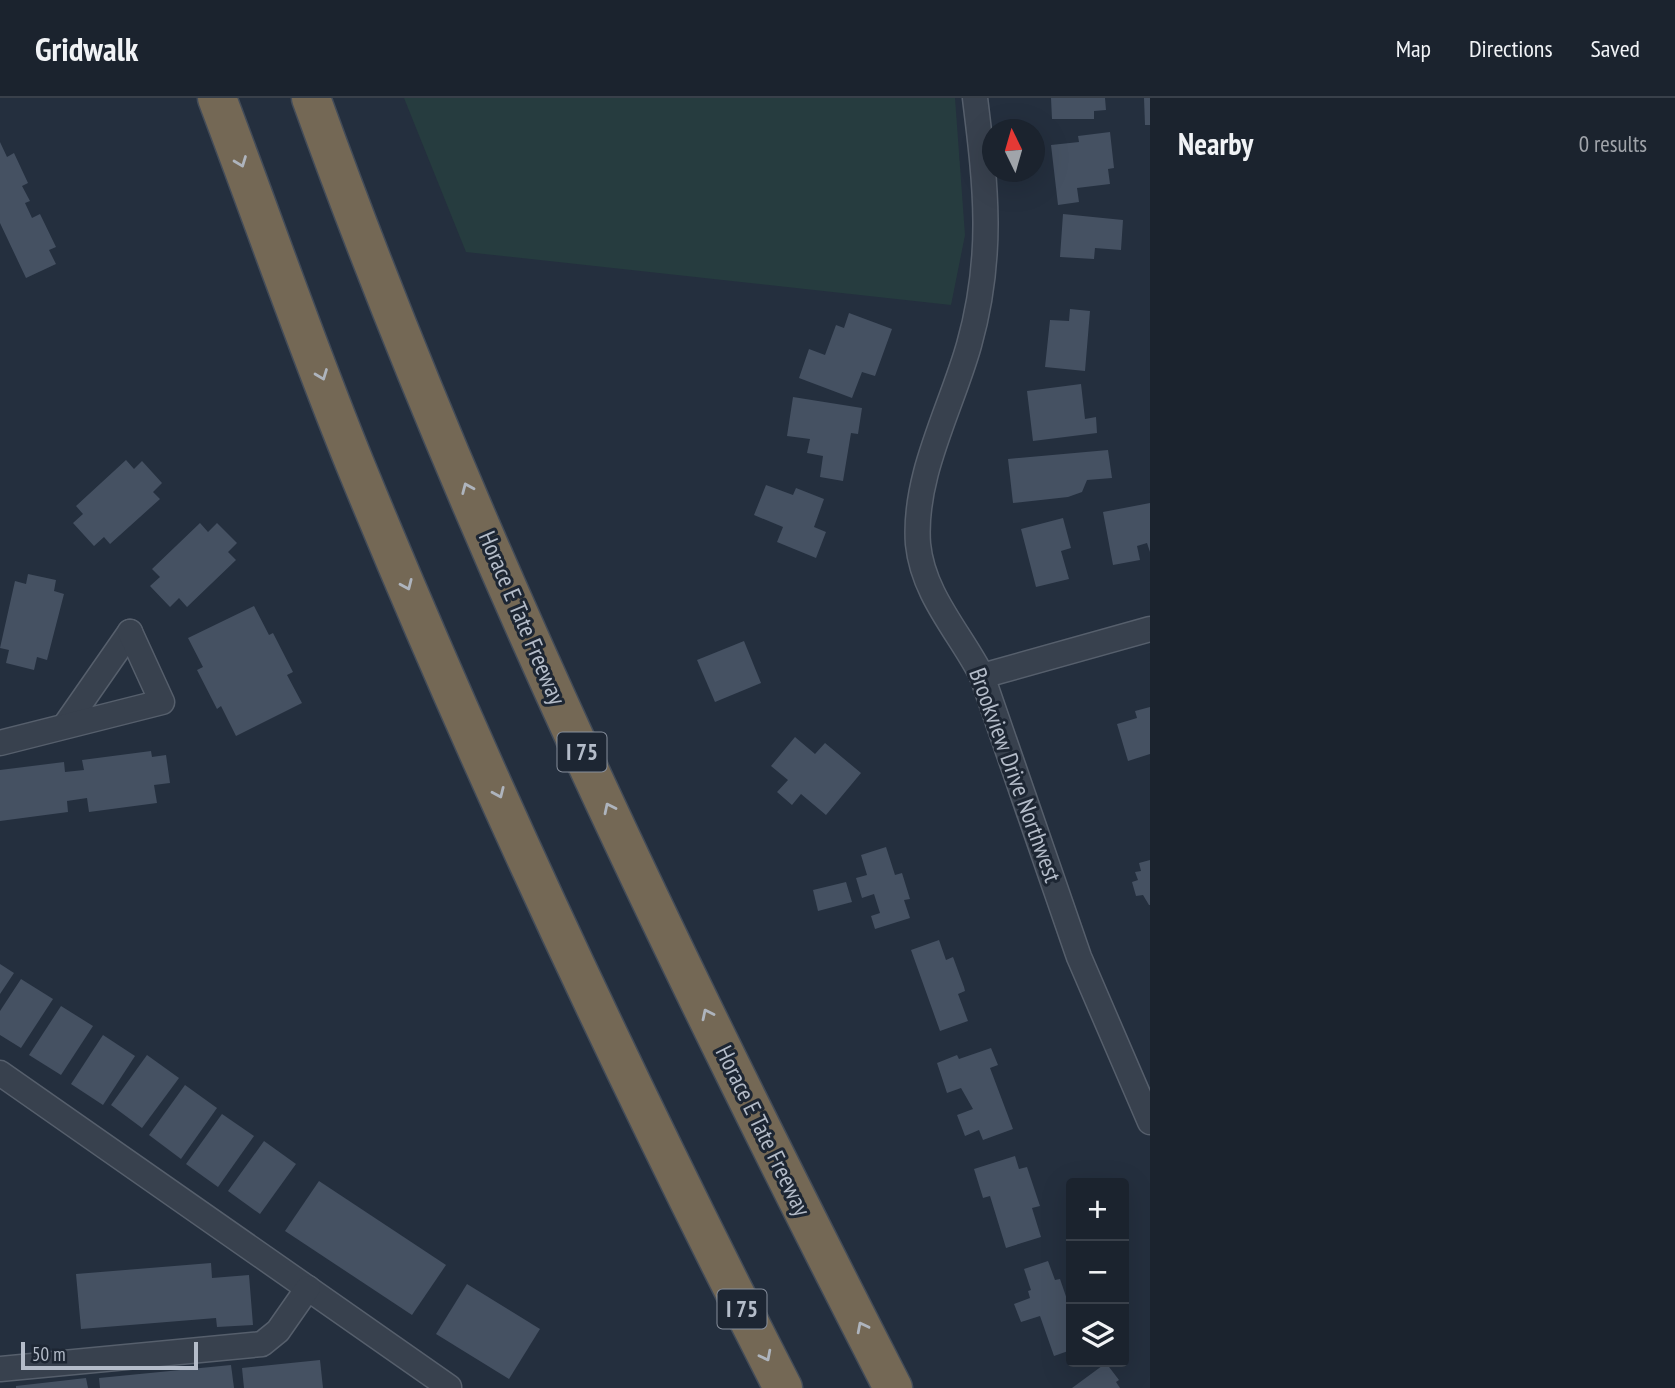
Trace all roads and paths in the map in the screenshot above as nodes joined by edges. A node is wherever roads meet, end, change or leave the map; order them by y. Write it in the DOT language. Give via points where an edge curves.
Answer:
graph roads {
  1 [pos="217,98"];
  2 [pos="311,98"];
  3 [pos="975,98"];
  4 [pos="1150,629"];
  5 [pos="982,676"];
  6 [pos="66,724"];
  7 [pos="0,743"];
  8 [pos="0,1073"];
  9 [pos="1150,1122"];
  10 [pos="308,1288"];
  11 [pos="0,1369"];
  12 [pos="449,1387"];
  13 [pos="783,1388"];
  14 [pos="893,1388"];
  1 -- 13 [label="highway, I 75, one-way" via="356,466 404,580 595,1008"];
  14 -- 2 [label="highway, Horace E Tate Freeway / I 75, one-way" via="791,1189 561,709 374,274"];
  3 -- 5 [label="street, Brookview Drive Northwest" via="986,188 982,291 969,345 923,482 918,543 939,608"];
  4 -- 5 [label="street"];
  5 -- 9 [label="street, Brookview Drive Northwest" via="1079,957"];
  6 -- 7 [label="street"];
  8 -- 10 [label="street"];
  10 -- 11 [label="street" via="278,1331 262,1344"];
  10 -- 12 [label="street"];
}
